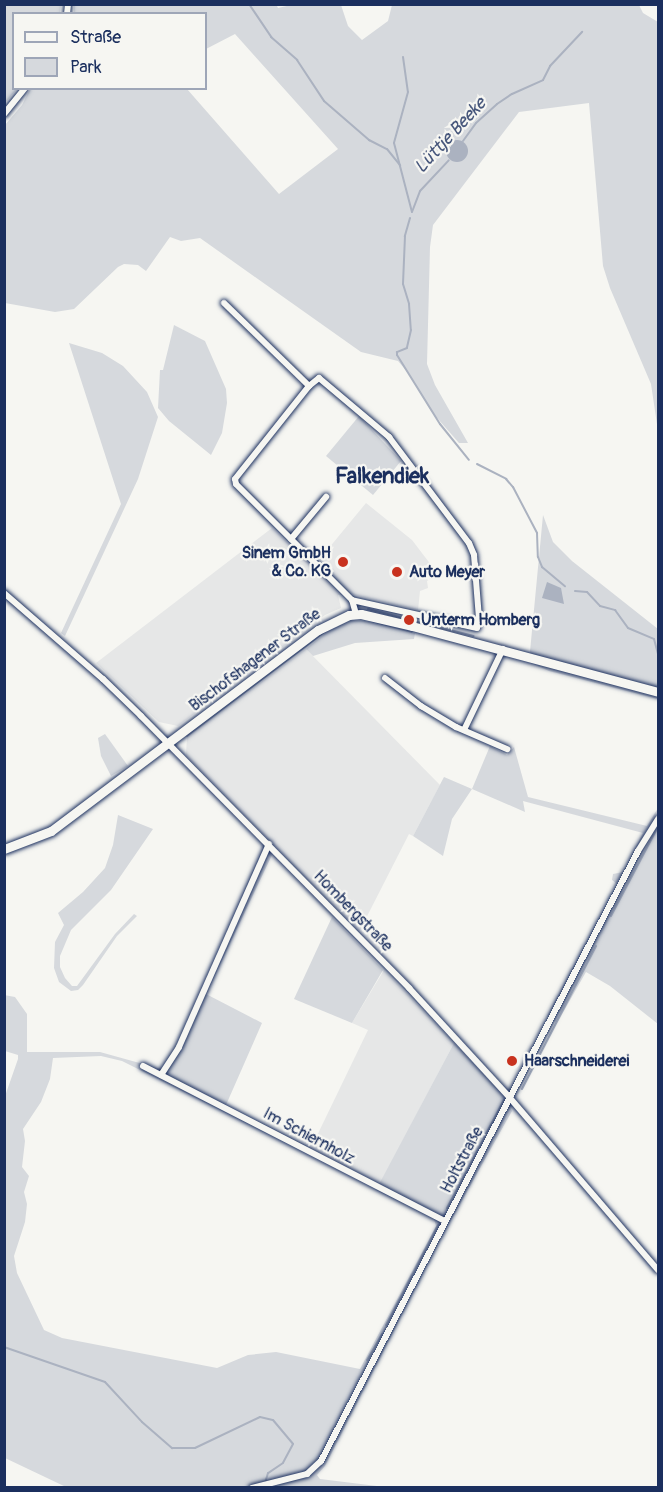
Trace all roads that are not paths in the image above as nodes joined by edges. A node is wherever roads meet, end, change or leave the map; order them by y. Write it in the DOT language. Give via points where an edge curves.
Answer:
graph roads {
  1 [pos="23,90"];
  2 [pos="4,114"];
  3 [pos="224,303"];
  4 [pos="309,386"];
  5 [pos="327,497"];
  6 [pos="291,539"];
  7 [pos="4,593"];
  8 [pos="352,600"];
  9 [pos="356,614"];
  10 [pos="503,649"];
  11 [pos="385,678"];
  12 [pos="658,692"];
  13 [pos="464,730"];
  14 [pos="168,744"];
  15 [pos="507,749"];
  16 [pos="658,819"];
  17 [pos="269,844"];
  18 [pos="4,849"];
  19 [pos="143,1066"];
  20 [pos="161,1075"];
  21 [pos="510,1098"];
  22 [pos="444,1221"];
  23 [pos="658,1270"];
  24 [pos="254,1487"];
  1 -- 2 [label="street"];
  3 -- 4 [label="street"];
  4 -- 6 [label="street" via="235,479"];
  4 -- 8 [label="street" via="315,379 323,380 381,429 469,543 474,555 478,625 471,628"];
  5 -- 6 [label="street"];
  6 -- 8 [label="street"];
  7 -- 14 [label="street, Hombergstraße" via="103,679"];
  8 -- 9 [label="street"];
  9 -- 10 [label="street"];
  9 -- 14 [label="street, Bischofshagener Straße" via="334,620 318,630"];
  10 -- 12 [label="street"];
  10 -- 13 [label="street"];
  11 -- 13 [label="street" via="421,706"];
  13 -- 15 [label="street"];
  14 -- 17 [label="street, Hombergstraße"];
  14 -- 18 [label="street, Bischofshagener Straße" via="51,831"];
  16 -- 21 [label="street, Holtstraße"];
  17 -- 20 [label="street" via="179,1047"];
  17 -- 21 [label="street, Hombergstraße"];
  19 -- 20 [label="street, Im Schiernholz"];
  20 -- 22 [label="street, Im Schiernholz"];
  21 -- 22 [label="street, Holtstraße"];
  21 -- 23 [label="street, Hombergstraße"];
  22 -- 24 [label="street, Holtstraße" via="321,1461 307,1474"];
}
